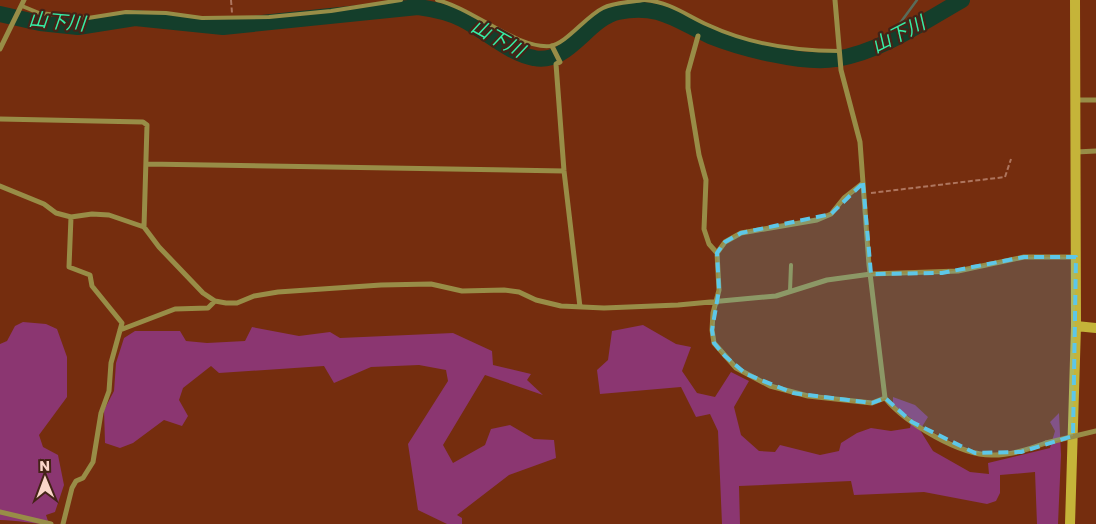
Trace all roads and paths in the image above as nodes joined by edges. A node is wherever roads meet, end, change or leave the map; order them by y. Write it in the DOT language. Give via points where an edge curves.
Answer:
graph roads {
  1 [pos="231,0"];
  2 [pos="401,0"];
  3 [pos="437,0"];
  4 [pos="645,0"];
  5 [pos="835,0"];
  6 [pos="1075,0"];
  7 [pos="23,3"];
  8 [pos="232,17"];
  9 [pos="698,36"];
  10 [pos="553,47"];
  11 [pos="0,49"];
  12 [pos="839,50"];
  13 [pos="1076,100"];
  14 [pos="1096,100"];
  15 [pos="0,119"];
  16 [pos="1096,151"];
  17 [pos="1076,152"];
  18 [pos="1011,159"];
  19 [pos="146,164"];
  20 [pos="564,171"];
  21 [pos="863,183"];
  22 [pos="0,186"];
  23 [pos="864,193"];
  24 [pos="71,217"];
  25 [pos="144,227"];
  26 [pos="718,253"];
  27 [pos="1076,256"];
  28 [pos="791,264"];
  29 [pos="871,274"];
  30 [pos="790,291"];
  31 [pos="215,301"];
  32 [pos="717,301"];
  33 [pos="580,307"];
  34 [pos="1076,326"];
  35 [pos="1096,328"];
  36 [pos="120,330"];
  37 [pos="885,398"];
  38 [pos="1096,431"];
  39 [pos="0,512"];
  40 [pos="51,524"];
  41 [pos="63,524"];
  42 [pos="1070,524"];
  1 -- 8 [label="path"];
  2 -- 8 [label="lane" via="331,11"];
  3 -- 10 [label="lane" via="470,12 526,42"];
  4 -- 10 [label="lane" via="605,7"];
  4 -- 12 [label="lane" via="670,5 708,25 775,46 806,51"];
  5 -- 12 [label="street"];
  6 -- 13 [label="street"];
  7 -- 8 [label="lane" via="39,13 88,18 126,12"];
  7 -- 11 [label="street"];
  9 -- 26 [label="street" via="688,72 688,88 706,180 704,229 709,244"];
  10 -- 20 [label="street" via="560,62 556,64"];
  12 -- 21 [label="street" via="841,70 858,127"];
  13 -- 14 [label="street"];
  13 -- 17 [label="street"];
  15 -- 19 [label="street" via="143,122 147,125"];
  16 -- 17 [label="street"];
  17 -- 27 [label="street"];
  18 -- 23 [label="path" via="1006,177"];
  19 -- 20 [label="street"];
  19 -- 25 [label="street"];
  20 -- 33 [label="street"];
  21 -- 23 [label="street"];
  21 -- 26 [label="street" via="831,214 817,220 741,233 725,242"];
  22 -- 24 [label="street"];
  23 -- 29 [label="street"];
  24 -- 25 [label="street" via="109,215"];
  24 -- 36 [label="street" via="69,268 90,275 92,286 122,323"];
  25 -- 31 [label="street" via="203,293"];
  26 -- 32 [label="street"];
  27 -- 29 [label="street" via="1024,257 942,273"];
  27 -- 34 [label="street"];
  28 -- 30 [label="lane"];
  29 -- 30 [label="street" via="827,280"];
  29 -- 37 [label="street"];
  30 -- 32 [label="street"];
  31 -- 33 [label="street" via="237,303 278,292 431,284 462,291 519,292 536,300"];
  31 -- 36 [label="street" via="208,308 175,309"];
  32 -- 33 [label="street"];
  32 -- 37 [label="street" via="713,312 714,343 736,368 746,374 770,386 808,396 872,402"];
  34 -- 35 [label="street"];
  34 -- 42 [label="street"];
  36 -- 41 [label="street" via="92,462 83,478 72,488"];
  37 -- 38 [label="street, bridge" via="912,422 975,453 1021,452"];
  39 -- 40 [label="street"];
}
